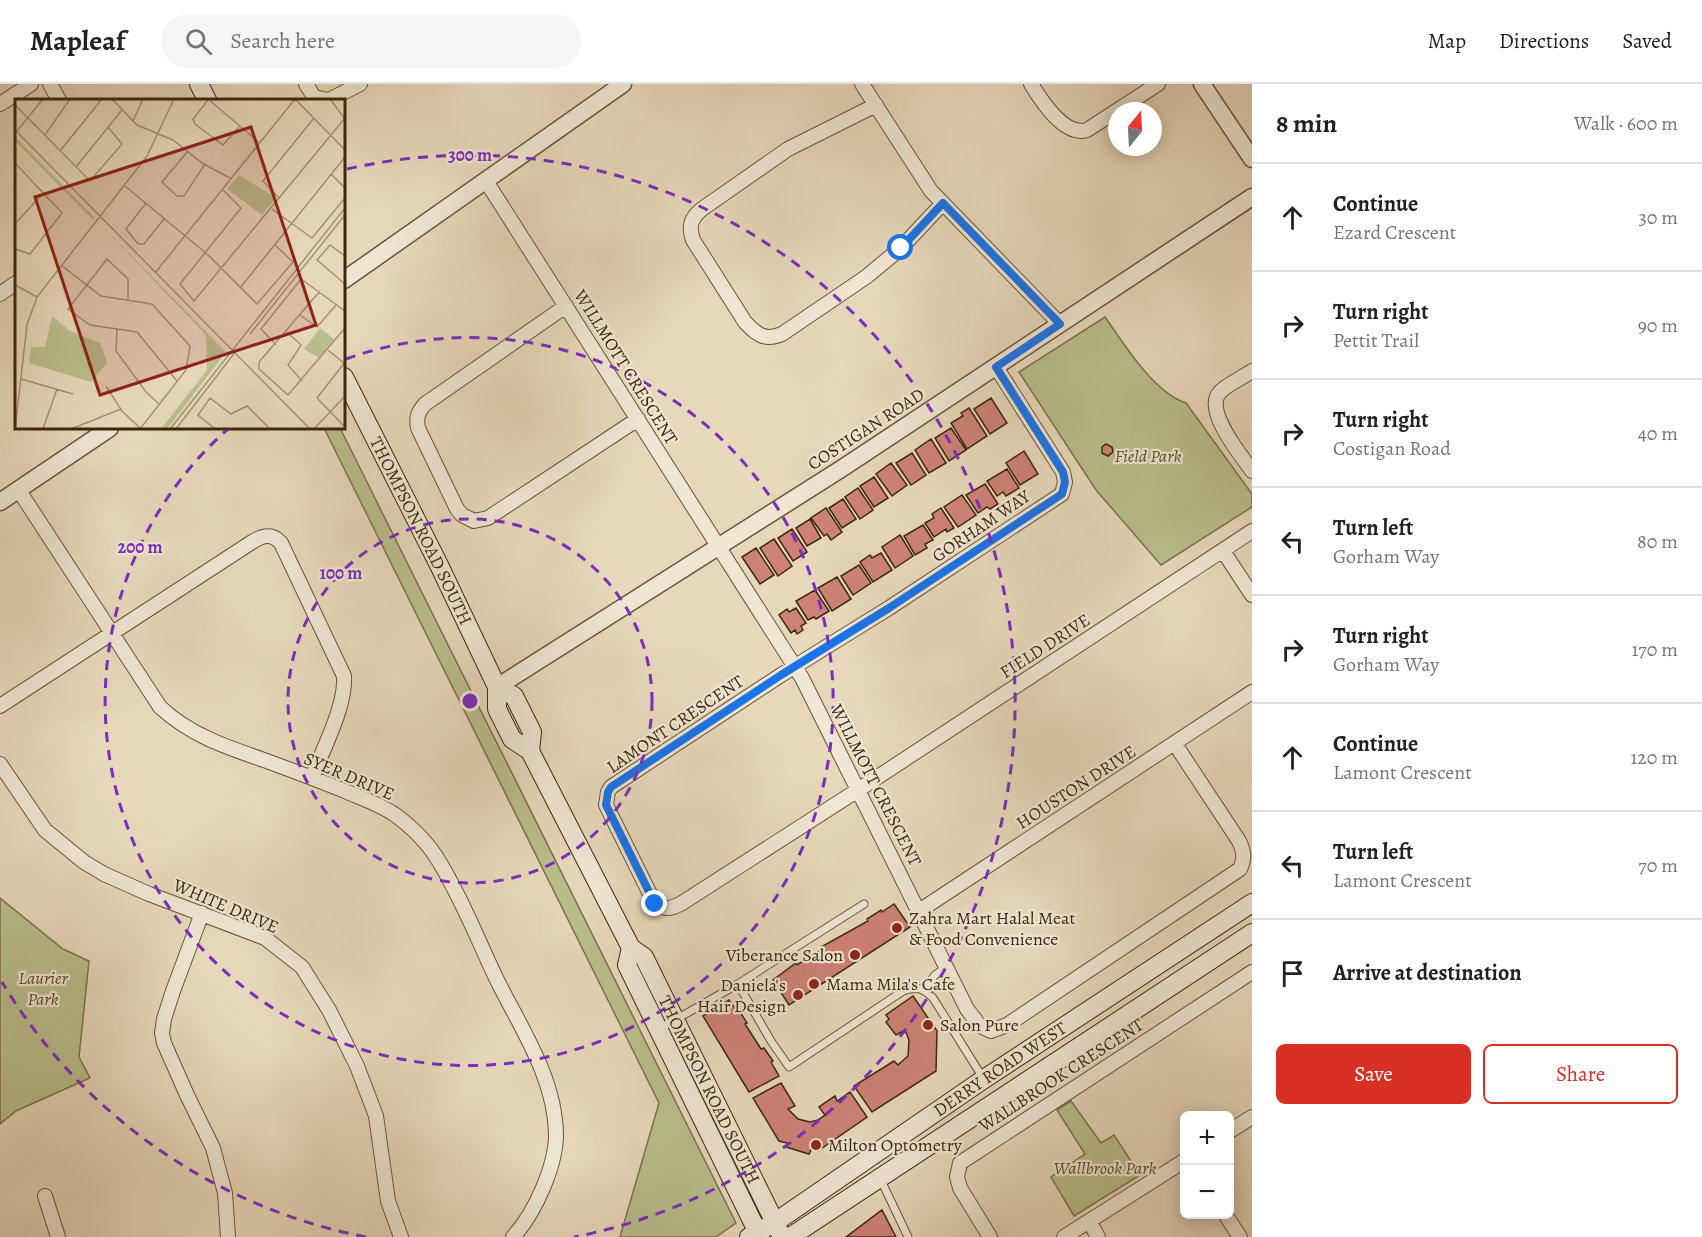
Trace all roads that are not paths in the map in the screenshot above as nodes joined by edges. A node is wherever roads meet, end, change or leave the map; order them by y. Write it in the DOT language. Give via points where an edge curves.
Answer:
graph roads {
  1 [pos="30,84"];
  2 [pos="50,84"];
  3 [pos="199,84"];
  4 [pos="306,84"];
  5 [pos="360,84"];
  6 [pos="623,84"];
  7 [pos="862,84"];
  8 [pos="1031,84"];
  9 [pos="1158,84"];
  10 [pos="1202,84"];
  11 [pos="58,99"];
  12 [pos="206,99"];
  13 [pos="323,99"];
  14 [pos="330,99"];
  15 [pos="0,104"];
  16 [pos="876,105"];
  17 [pos="1252,159"];
  18 [pos="486,181"];
  19 [pos="1252,197"];
  20 [pos="943,203"];
  21 [pos="345,279"];
  22 [pos="15,284"];
  23 [pos="0,294"];
  24 [pos="566,306"];
  25 [pos="1060,324"];
  26 [pos="996,367"];
  27 [pos="1252,371"];
  28 [pos="345,379"];
  29 [pos="638,418"];
  30 [pos="108,429"];
  31 [pos="1252,471"];
  32 [pos="18,489"];
  33 [pos="0,502"];
  34 [pos="1252,531"];
  35 [pos="718,545"];
  36 [pos="1223,550"];
  37 [pos="1252,595"];
  38 [pos="111,632"];
  39 [pos="795,666"];
  40 [pos="497,687"];
  41 [pos="1252,692"];
  42 [pos="0,706"];
  43 [pos="1175,744"];
  44 [pos="0,764"];
  45 [pos="312,778"];
  46 [pos="858,790"];
  47 [pos="1252,903"];
  48 [pos="864,904"];
  49 [pos="919,911"];
  50 [pos="202,913"];
  51 [pos="1252,933"];
  52 [pos="947,967"];
  53 [pos="1252,972"];
  54 [pos="738,984"];
  55 [pos="924,989"];
  56 [pos="667,1025"];
  57 [pos="984,1079"];
  58 [pos="1252,1116"];
  59 [pos="1234,1128"];
  60 [pos="1180,1164"];
  61 [pos="880,1178"];
  62 [pos="45,1196"];
  63 [pos="1229,1219"];
  64 [pos="1089,1221"];
  65 [pos="778,1230"];
  66 [pos="756,1235"];
  67 [pos="58,1237"];
  68 [pos="228,1237"];
  69 [pos="401,1237"];
  70 [pos="513,1237"];
  71 [pos="790,1237"];
  72 [pos="908,1237"];
  73 [pos="990,1237"];
  74 [pos="1064,1237"];
  75 [pos="1098,1237"];
  76 [pos="1240,1237"];
  1 -- 15 [label="street"];
  2 -- 11 [label="street"];
  3 -- 12 [label="main road"];
  4 -- 13 [label="street" via="314,97"];
  5 -- 14 [label="street"];
  6 -- 18 [label="street"];
  7 -- 16 [label="street"];
  8 -- 9 [label="street" via="1061,122 1078,132"];
  10 -- 17 [label="street"];
  16 -- 20 [label="street"];
  16 -- 20 [label="street" via="788,149 702,209 691,221 693,240 745,322 764,338 782,334 866,277 901,248"];
  18 -- 21 [label="street"];
  18 -- 24 [label="street, WILLMOTT CRESCENT"];
  19 -- 25 [label="street, COSTIGAN ROAD"];
  20 -- 25 [label="street"];
  22 -- 23 [label="street"];
  24 -- 29 [label="street, WILLMOTT CRESCENT"];
  24 -- 29 [label="street" via="419,411 418,428 462,515 474,521 488,518"];
  25 -- 26 [label="street, COSTIGAN ROAD"];
  26 -- 35 [label="street, COSTIGAN ROAD"];
  26 -- 39 [label="street, GORHAM WAY" via="1063,472 1062,494"];
  27 -- 31 [label="street" via="1221,391 1215,406 1220,422"];
  28 -- 40 [label="main road, THOMPSON ROAD SOUTH"];
  29 -- 35 [label="street, WILLMOTT CRESCENT"];
  30 -- 32 [label="street"];
  32 -- 33 [label="street"];
  32 -- 38 [label="street, SYER DRIVE"];
  34 -- 36 [label="street, FIELD DRIVE"];
  35 -- 39 [label="street, WILLMOTT CRESCENT"];
  35 -- 40 [label="street, COSTIGAN ROAD"];
  36 -- 37 [label="street"];
  36 -- 46 [label="street, FIELD DRIVE"];
  38 -- 42 [label="street"];
  38 -- 45 [label="street, SYER DRIVE" via="160,706 175,720 216,743"];
  38 -- 45 [label="street" via="261,536 278,539 344,676 338,710"];
  39 -- 46 [label="street, WILLMOTT CRESCENT"];
  39 -- 46 [label="street, LAMONT CRESCENT" via="608,792 606,805 655,904 665,909 674,907"];
  40 -- 56 [label="main road, THOMPSON ROAD SOUTH" via="514,696 532,732 530,751 631,948 627,964"];
  41 -- 43 [label="street, HOUSTON DRIVE"];
  43 -- 49 [label="street, HOUSTON DRIVE"];
  43 -- 52 [label="street, WILLMOTT CRESCENT" via="1239,841 1244,861 1240,869 998,1030 986,1029 975,1020"];
  44 -- 50 [label="street, WHITE DRIVE" via="45,830 77,857 104,874"];
  45 -- 70 [label="street, SYER DRIVE" via="392,813 428,846 453,887 537,1057 551,1101 554,1149 544,1185"];
  46 -- 49 [label="street, WILLMOTT CRESCENT"];
  47 -- 57 [label="main road, DERRY ROAD WEST"];
  48 -- 54 [label="lane"];
  49 -- 52 [label="street, WILLMOTT CRESCENT"];
  50 -- 68 [label="street" via="162,1033 213,1148 225,1193"];
  50 -- 69 [label="street, WHITE DRIVE" via="265,938 286,953 302,968 329,1010 376,1116 388,1201"];
  51 -- 61 [label="main road, DERRY ROAD WEST"];
  52 -- 55 [label="lane"];
  53 -- 73 [label="street, WALLBROOK CRESCENT" via="960,1163 960,1188"];
  54 -- 55 [label="lane" via="789,1067 903,991"];
  54 -- 56 [label="lane"];
  55 -- 57 [label="lane"];
  56 -- 65 [label="main road, THOMPSON ROAD SOUTH"];
  56 -- 66 [label="main road, THOMPSON ROAD SOUTH"];
  57 -- 65 [label="main road, DERRY ROAD WEST"];
  58 -- 59 [label="street"];
  60 -- 64 [label="street"];
  61 -- 71 [label="main road, DERRY ROAD WEST"];
  61 -- 72 [label="lane"];
  62 -- 67 [label="street"];
  63 -- 76 [label="street"];
  64 -- 74 [label="street"];
  64 -- 75 [label="street"];
  65 -- 66 [label="main road, DERRY ROAD WEST"];
}
